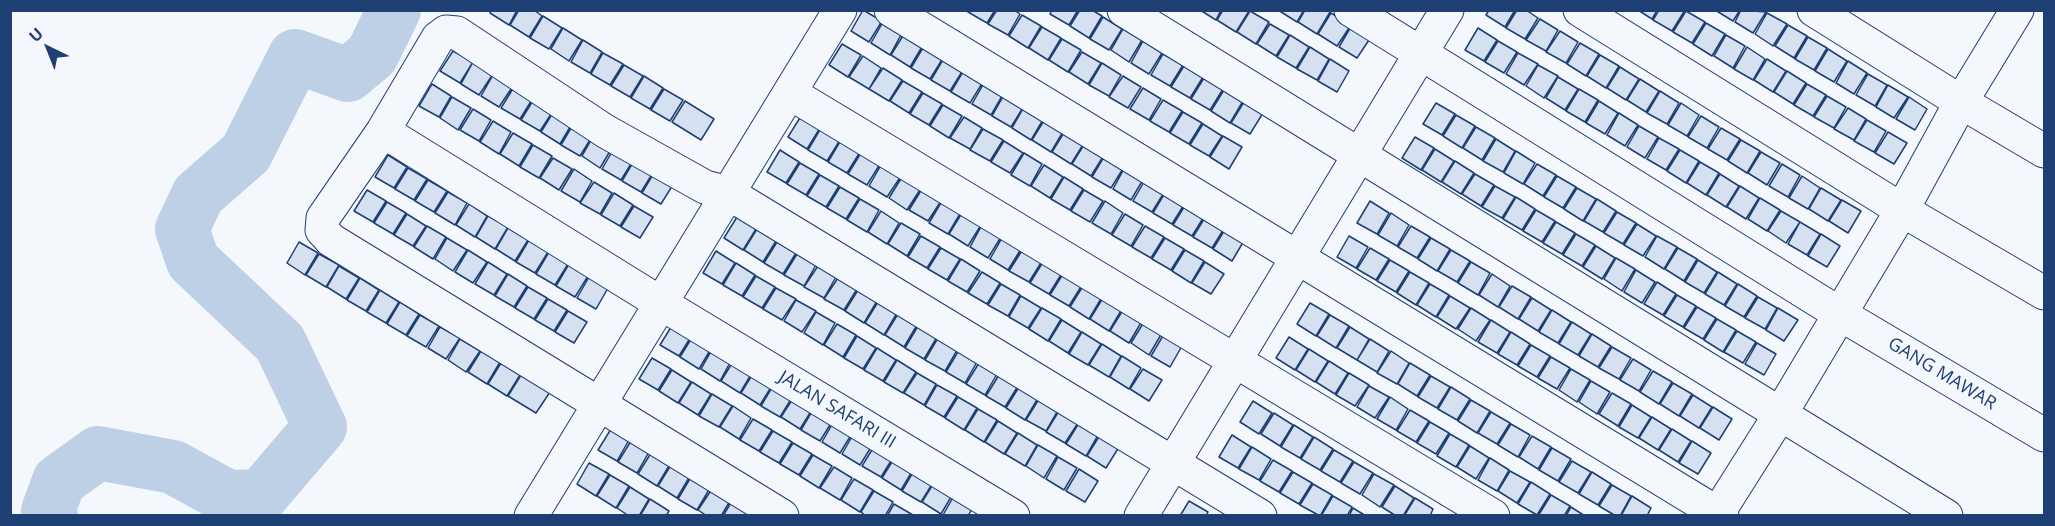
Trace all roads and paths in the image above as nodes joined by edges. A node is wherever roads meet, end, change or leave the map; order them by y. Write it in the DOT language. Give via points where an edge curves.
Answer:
graph roads {
  1 [pos="840,10"];
  2 [pos="891,10"];
  3 [pos="1124,10"];
  4 [pos="1351,10"];
  5 [pos="1447,10"];
  6 [pos="1580,10"];
  7 [pos="2017,10"];
  8 [pos="1825,13"];
  9 [pos="1423,54"];
  10 [pos="790,93"];
  11 [pos="1961,102"];
  12 [pos="383,131"];
  13 [pos="2044,151"];
  14 [pos="1358,156"];
  15 [pos="728,193"];
  16 [pos="1902,210"];
  17 [pos="1296,257"];
  18 [pos="2044,293"];
  19 [pos="662,303"];
  20 [pos="1840,314"];
  21 [pos="1234,361"];
  22 [pos="599,405"];
  23 [pos="1781,413"];
  24 [pos="2044,435"];
  25 [pos="1171,463"];
  26 [pos="538,513"];
  27 [pos="1718,515"];
  28 [pos="782,516"];
  29 [pos="1013,516"];
  30 [pos="1141,516"];
  31 [pos="1260,516"];
  32 [pos="1493,516"];
  33 [pos="1946,516"];
  1 -- 10 [label="street"];
  2 -- 17 [label="street"];
  3 -- 14 [label="street"];
  4 -- 9 [label="street, GANG MAWAR"];
  5 -- 9 [label="street"];
  6 -- 16 [label="street"];
  7 -- 11 [label="street"];
  8 -- 11 [label="street"];
  9 -- 14 [label="street"];
  9 -- 20 [label="street, GANG MAWAR"];
  10 -- 15 [label="street"];
  10 -- 21 [label="street"];
  11 -- 13 [label="street"];
  11 -- 16 [label="street"];
  12 -- 15 [label="street" via="438,38 446,32 458,33 605,131 705,187"];
  12 -- 19 [label="street, JALAN SAFARI III"];
  12 -- 22 [label="street" via="323,218 322,230 331,240"];
  14 -- 17 [label="street"];
  14 -- 23 [label="street"];
  15 -- 19 [label="street"];
  15 -- 25 [label="street"];
  16 -- 18 [label="street"];
  16 -- 20 [label="street"];
  17 -- 21 [label="street"];
  17 -- 27 [label="street"];
  19 -- 22 [label="street"];
  19 -- 29 [label="street, JALAN SAFARI III"];
  20 -- 23 [label="street"];
  20 -- 24 [label="street, GANG MAWAR"];
  21 -- 25 [label="street"];
  21 -- 32 [label="street"];
  22 -- 26 [label="street"];
  22 -- 28 [label="street"];
  23 -- 27 [label="street"];
  23 -- 33 [label="street"];
  25 -- 30 [label="street"];
  25 -- 31 [label="street"];
}
